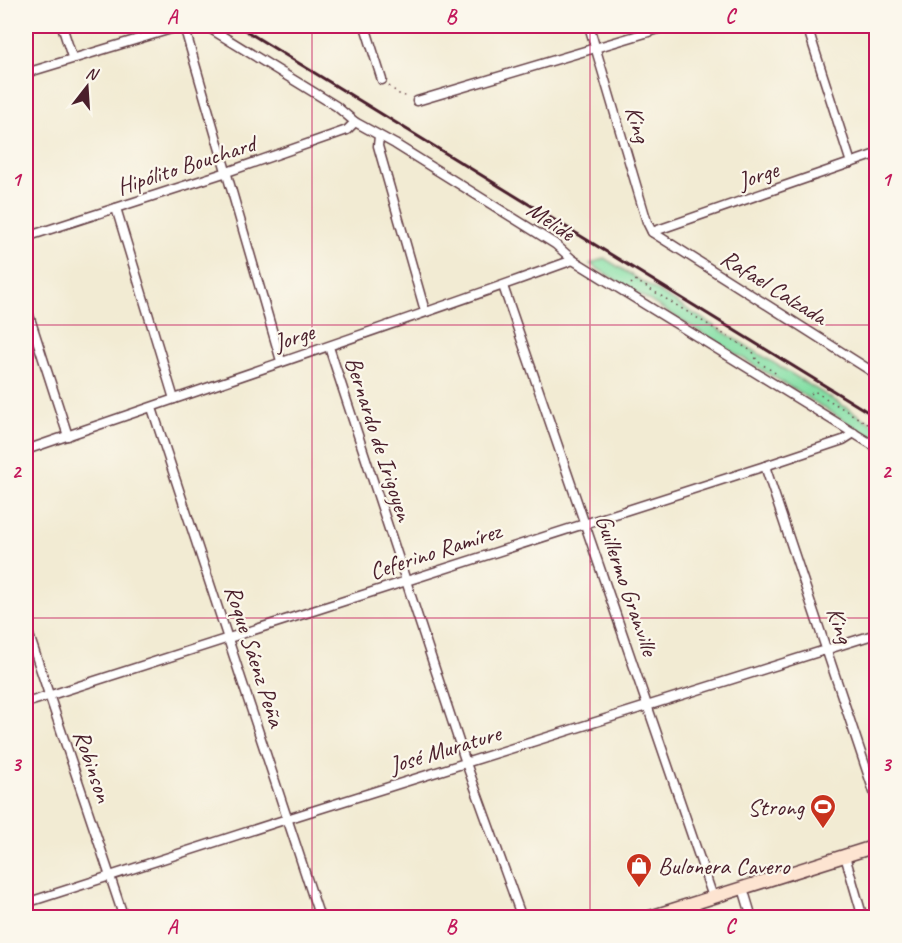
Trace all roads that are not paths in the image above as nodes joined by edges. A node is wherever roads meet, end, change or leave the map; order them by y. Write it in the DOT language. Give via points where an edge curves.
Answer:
graph roads {
  1 [pos="62,26"];
  2 [pos="183,26"];
  3 [pos="206,26"];
  4 [pos="365,26"];
  5 [pos="589,26"];
  6 [pos="669,26"];
  7 [pos="807,26"];
  8 [pos="596,48"];
  9 [pos="72,57"];
  10 [pos="26,73"];
  11 [pos="382,80"];
  12 [pos="417,101"];
  13 [pos="354,122"];
  14 [pos="378,136"];
  15 [pos="876,154"];
  16 [pos="851,163"];
  17 [pos="227,172"];
  18 [pos="116,208"];
  19 [pos="652,232"];
  20 [pos="26,237"];
  21 [pos="573,260"];
  22 [pos="503,285"];
  23 [pos="26,306"];
  24 [pos="425,311"];
  25 [pos="329,347"];
  26 [pos="281,361"];
  27 [pos="876,374"];
  28 [pos="174,399"];
  29 [pos="152,408"];
  30 [pos="854,433"];
  31 [pos="68,436"];
  32 [pos="876,447"];
  33 [pos="26,450"];
  34 [pos="765,466"];
  35 [pos="585,523"];
  36 [pos="404,581"];
  37 [pos="26,626"];
  38 [pos="876,634"];
  39 [pos="230,639"];
  40 [pos="828,649"];
  41 [pos="49,696"];
  42 [pos="26,703"];
  43 [pos="648,705"];
  44 [pos="466,763"];
  45 [pos="876,798"];
  46 [pos="287,819"];
  47 [pos="876,846"];
  48 [pos="845,856"];
  49 [pos="111,876"];
  50 [pos="743,888"];
  51 [pos="713,897"];
  52 [pos="26,903"];
  53 [pos="124,918"];
  54 [pos="320,918"];
  55 [pos="522,918"];
  56 [pos="647,918"];
  57 [pos="752,918"];
  58 [pos="863,918"];
  1 -- 9 [label="street"];
  2 -- 9 [label="street"];
  2 -- 17 [label="street"];
  3 -- 13 [label="street, Melide" via="336,106"];
  4 -- 11 [label="street"];
  5 -- 8 [label="street, King"];
  6 -- 8 [label="street"];
  7 -- 16 [label="street"];
  8 -- 12 [label="street"];
  8 -- 19 [label="street, King"];
  9 -- 10 [label="street"];
  13 -- 14 [label="street, Melide"];
  13 -- 17 [label="street, Hipólito Bouchard" via="346,130"];
  14 -- 21 [label="street, Melide" via="555,244"];
  14 -- 24 [label="street"];
  15 -- 16 [label="street, Jorge"];
  16 -- 19 [label="street, Jorge"];
  17 -- 18 [label="street, Hipólito Bouchard"];
  17 -- 26 [label="street"];
  18 -- 20 [label="street, Hipólito Bouchard"];
  18 -- 28 [label="street"];
  19 -- 27 [label="street, Rafael Calzada"];
  21 -- 22 [label="street, Jorge"];
  21 -- 30 [label="street, Melide"];
  22 -- 24 [label="street, Jorge"];
  22 -- 35 [label="street, Guillermo Granville"];
  23 -- 31 [label="street"];
  24 -- 25 [label="street, Jorge"];
  25 -- 26 [label="street, Jorge"];
  25 -- 36 [label="street, Bernardo de Irigoyen"];
  26 -- 28 [label="street, Jorge"];
  28 -- 29 [label="street, Jorge"];
  29 -- 31 [label="street, Jorge"];
  29 -- 39 [label="street, Roque Sáenz Peña"];
  30 -- 32 [label="street, Melide"];
  30 -- 34 [label="street, Ceferino Ramírez"];
  31 -- 33 [label="street, Jorge"];
  34 -- 35 [label="street, Ceferino Ramírez"];
  34 -- 40 [label="street, King"];
  35 -- 36 [label="street, Ceferino Ramírez"];
  35 -- 43 [label="street, Guillermo Granville"];
  36 -- 39 [label="street, Ceferino Ramírez"];
  36 -- 44 [label="street, Bernardo de Irigoyen"];
  37 -- 41 [label="street, Robinson"];
  38 -- 40 [label="street, José Murature"];
  39 -- 41 [label="street, Ceferino Ramírez"];
  39 -- 46 [label="street, Roque Sáenz Peña"];
  40 -- 43 [label="street, José Murature"];
  40 -- 45 [label="street, King"];
  41 -- 42 [label="street, Ceferino Ramírez"];
  41 -- 49 [label="street, Robinson"];
  43 -- 44 [label="street, José Murature"];
  43 -- 51 [label="street, Guillermo Granville"];
  44 -- 46 [label="street, José Murature"];
  44 -- 55 [label="street, Bernardo de Irigoyen"];
  46 -- 49 [label="street, José Murature"];
  46 -- 54 [label="street, Roque Sáenz Peña"];
  47 -- 48 [label="main road"];
  48 -- 50 [label="main road"];
  48 -- 58 [label="street"];
  49 -- 52 [label="street, José Murature"];
  49 -- 53 [label="street, Robinson"];
  50 -- 51 [label="main road"];
  50 -- 57 [label="street"];
  51 -- 56 [label="main road"];
}
